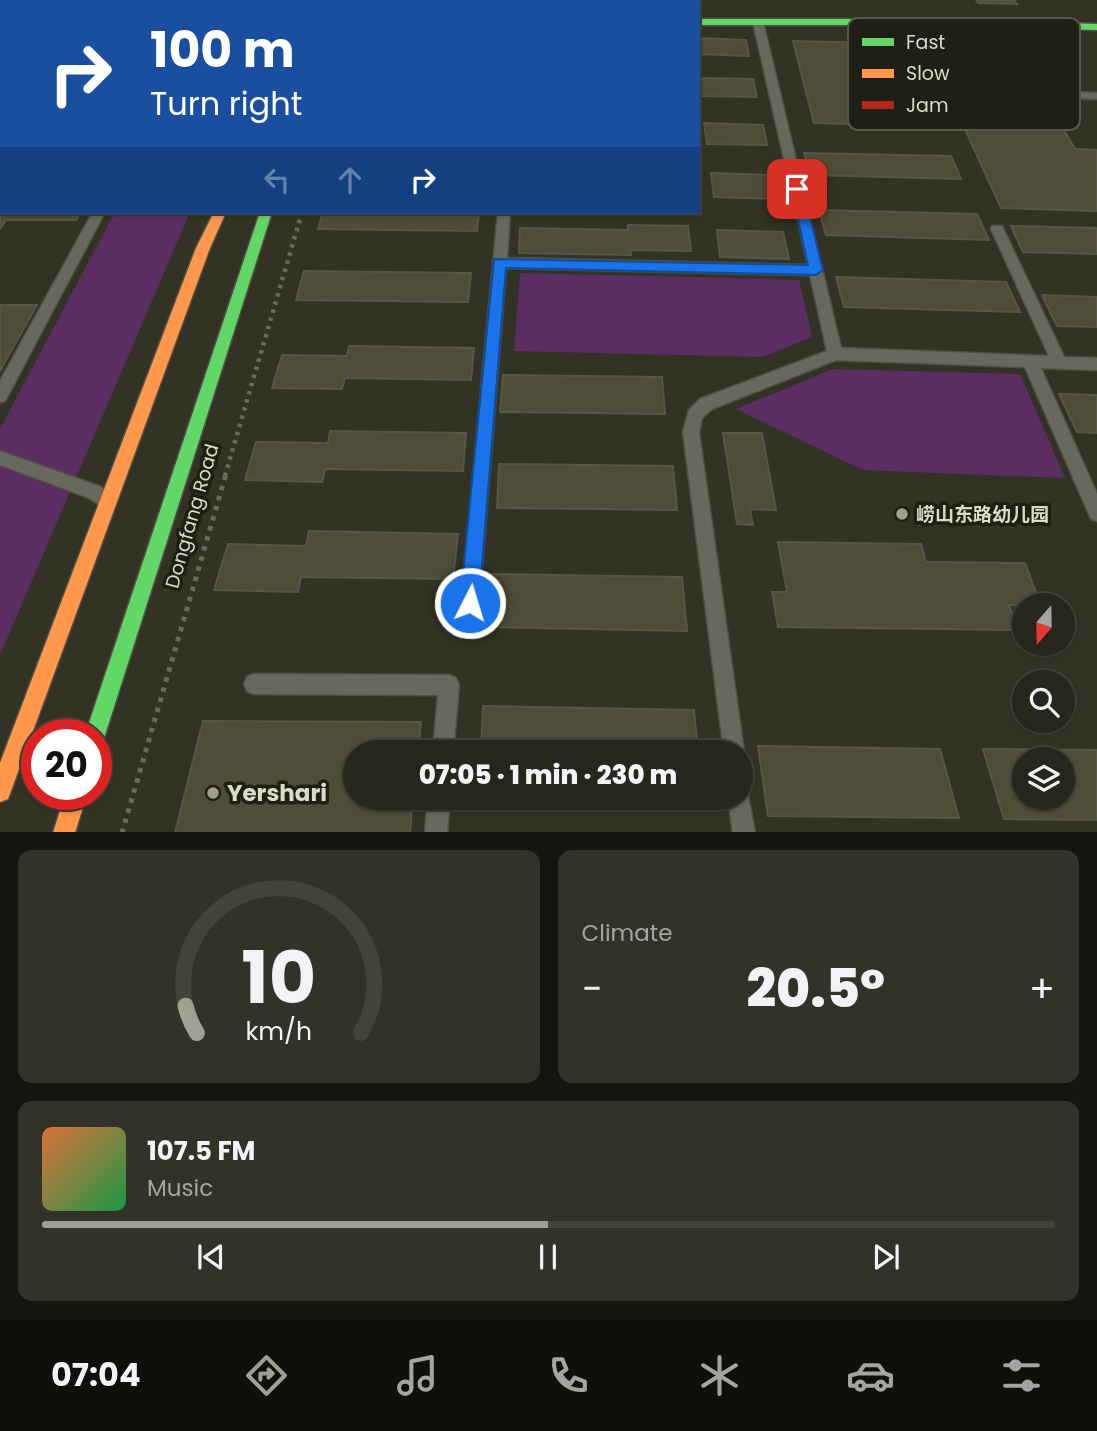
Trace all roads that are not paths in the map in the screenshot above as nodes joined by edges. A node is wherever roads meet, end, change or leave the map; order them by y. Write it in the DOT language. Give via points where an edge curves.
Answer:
graph roads {
  1 [pos="700,22"];
  2 [pos="758,22"];
  3 [pos="848,22"];
  4 [pos="98,214"];
  5 [pos="219,214"];
  6 [pos="265,214"];
  7 [pos="504,214"];
  8 [pos="997,229"];
  9 [pos="499,263"];
  10 [pos="816,270"];
  11 [pos="835,354"];
  12 [pos="1030,361"];
  13 [pos="1059,362"];
  14 [pos="1097,363"];
  15 [pos="0,396"];
  16 [pos="0,458"];
  17 [pos="107,502"];
  18 [pos="1097,513"];
  19 [pos="470,603"];
  20 [pos="254,684"];
  21 [pos="101,719"];
  22 [pos="444,740"];
  23 [pos="732,740"];
  24 [pos="0,791"];
  25 [pos="71,810"];
  26 [pos="438,810"];
  27 [pos="741,810"];
  28 [pos="64,832"];
  29 [pos="436,832"];
  30 [pos="744,832"];
  1 -- 2 [label="main road"];
  2 -- 3 [label="main road"];
  2 -- 10 [label="lane"];
  4 -- 15 [label="lane"];
  5 -- 17 [label="main road"];
  6 -- 21 [label="main road, Dongfang Road"];
  7 -- 9 [label="lane"];
  8 -- 13 [label="lane"];
  9 -- 10 [label="lane"];
  9 -- 19 [label="lane"];
  10 -- 11 [label="lane"];
  11 -- 12 [label="lane"];
  11 -- 23 [label="lane" via="706,404 695,415 691,432"];
  12 -- 13 [label="lane"];
  12 -- 18 [label="lane"];
  13 -- 14 [label="lane"];
  16 -- 17 [label="lane" via="95,492"];
  17 -- 24 [label="main road"];
  20 -- 22 [label="lane" via="449,685"];
  25 -- 28 [label="main road"];
  26 -- 29 [label="lane"];
  27 -- 30 [label="lane"];
}
